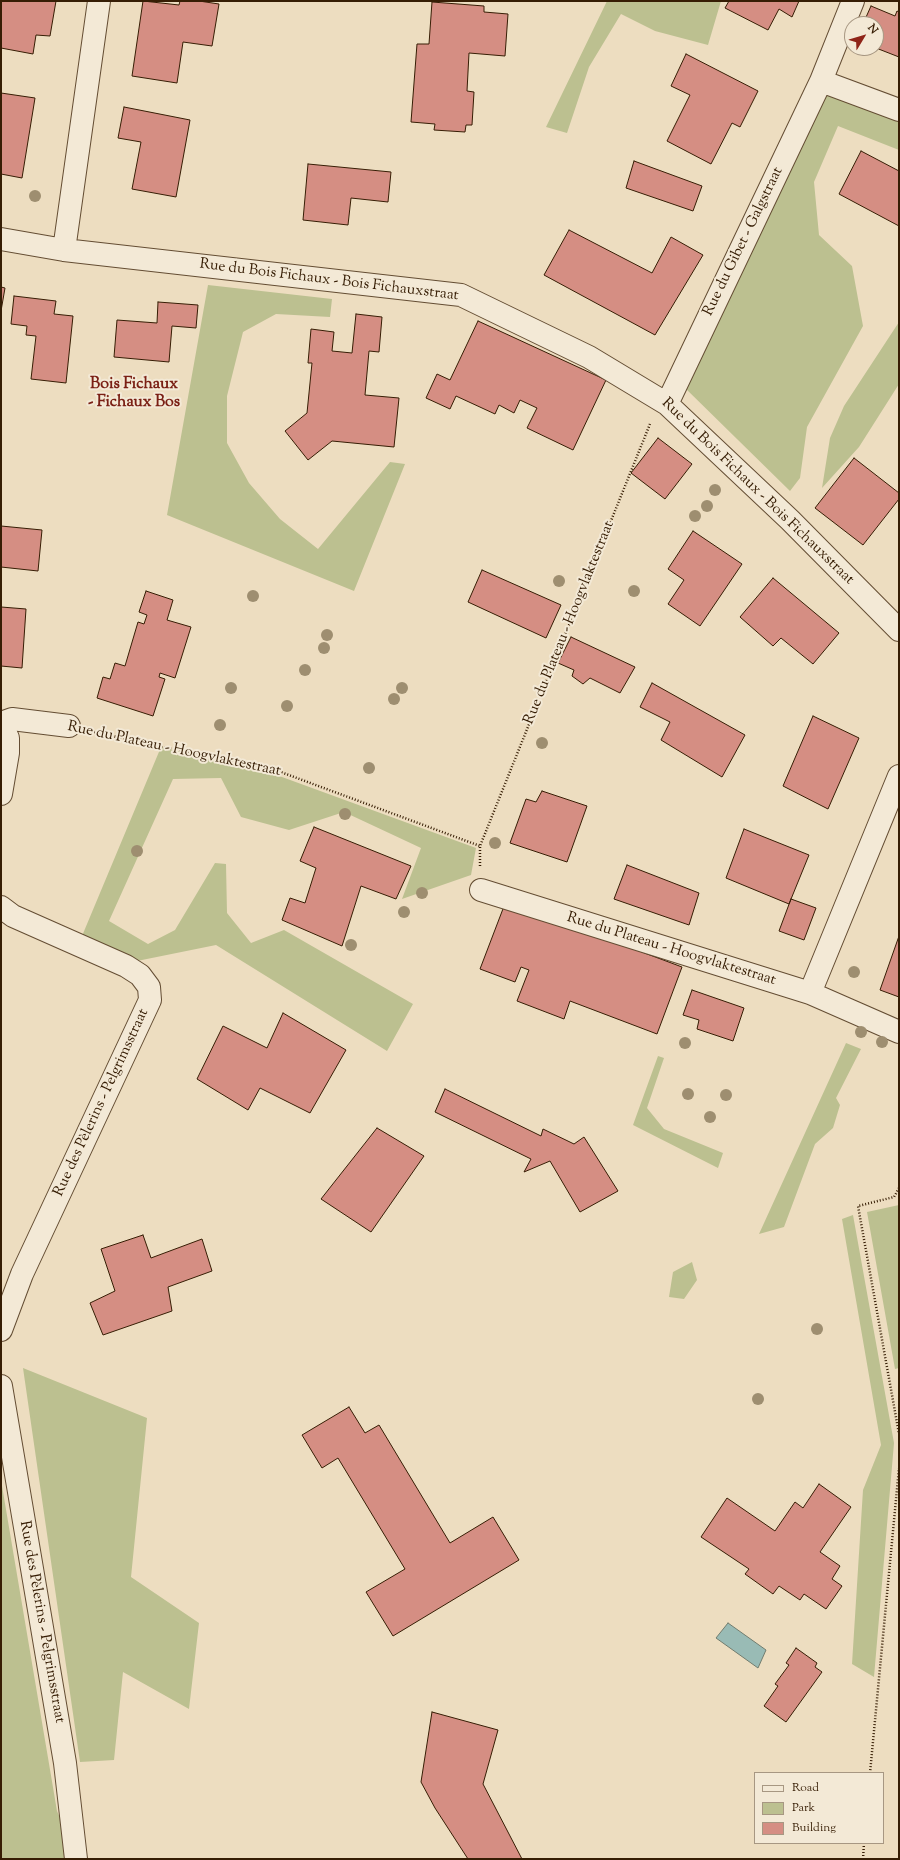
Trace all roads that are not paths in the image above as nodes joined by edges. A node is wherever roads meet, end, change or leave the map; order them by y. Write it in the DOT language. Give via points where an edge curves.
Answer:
graph roads {
  1 [pos="99,1"];
  2 [pos="853,1"];
  3 [pos="821,81"];
  4 [pos="899,110"];
  5 [pos="1,240"];
  6 [pos="64,250"];
  7 [pos="667,404"];
  8 [pos="899,630"];
  9 [pos="1,723"];
  10 [pos="69,726"];
  11 [pos="899,776"];
  12 [pos="1,794"];
  13 [pos="481,890"];
  14 [pos="1,907"];
  15 [pos="810,993"];
  16 [pos="899,1032"];
  17 [pos="6,1300"];
  18 [pos="1,1330"];
  19 [pos="1,1386"];
  20 [pos="76,1859"];
  1 -- 6 [label="street"];
  2 -- 3 [label="street, Rue du Gibet - Galgstraat"];
  3 -- 4 [label="street"];
  3 -- 7 [label="street, Rue du Gibet - Galgstraat"];
  5 -- 6 [label="street, Rue du Bois Fichaux - Bois Fichauxstraat"];
  6 -- 7 [label="street, Rue du Bois Fichaux - Bois Fichauxstraat" via="461,295 589,357"];
  7 -- 8 [label="street, Rue du Bois Fichaux - Bois Fichauxstraat" via="790,520"];
  9 -- 10 [label="street, Rue du Plateau - Hoogvlaktestraat" via="12,719"];
  9 -- 12 [label="street" via="8,738"];
  11 -- 15 [label="street"];
  13 -- 15 [label="street, Rue du Plateau - Hoogvlaktestraat"];
  14 -- 17 [label="street, Rue des Pèlerins - Pelgrimsstraat" via="13,916 126,966 140,975 149,987 150,1000"];
  15 -- 16 [label="street, Rue du Plateau - Hoogvlaktestraat"];
  17 -- 18 [label="street, Rue des Pèlerins - Pelgrimsstraat"];
  19 -- 20 [label="street, Rue des Pèlerins - Pelgrimsstraat" via="65,1763"];
}
